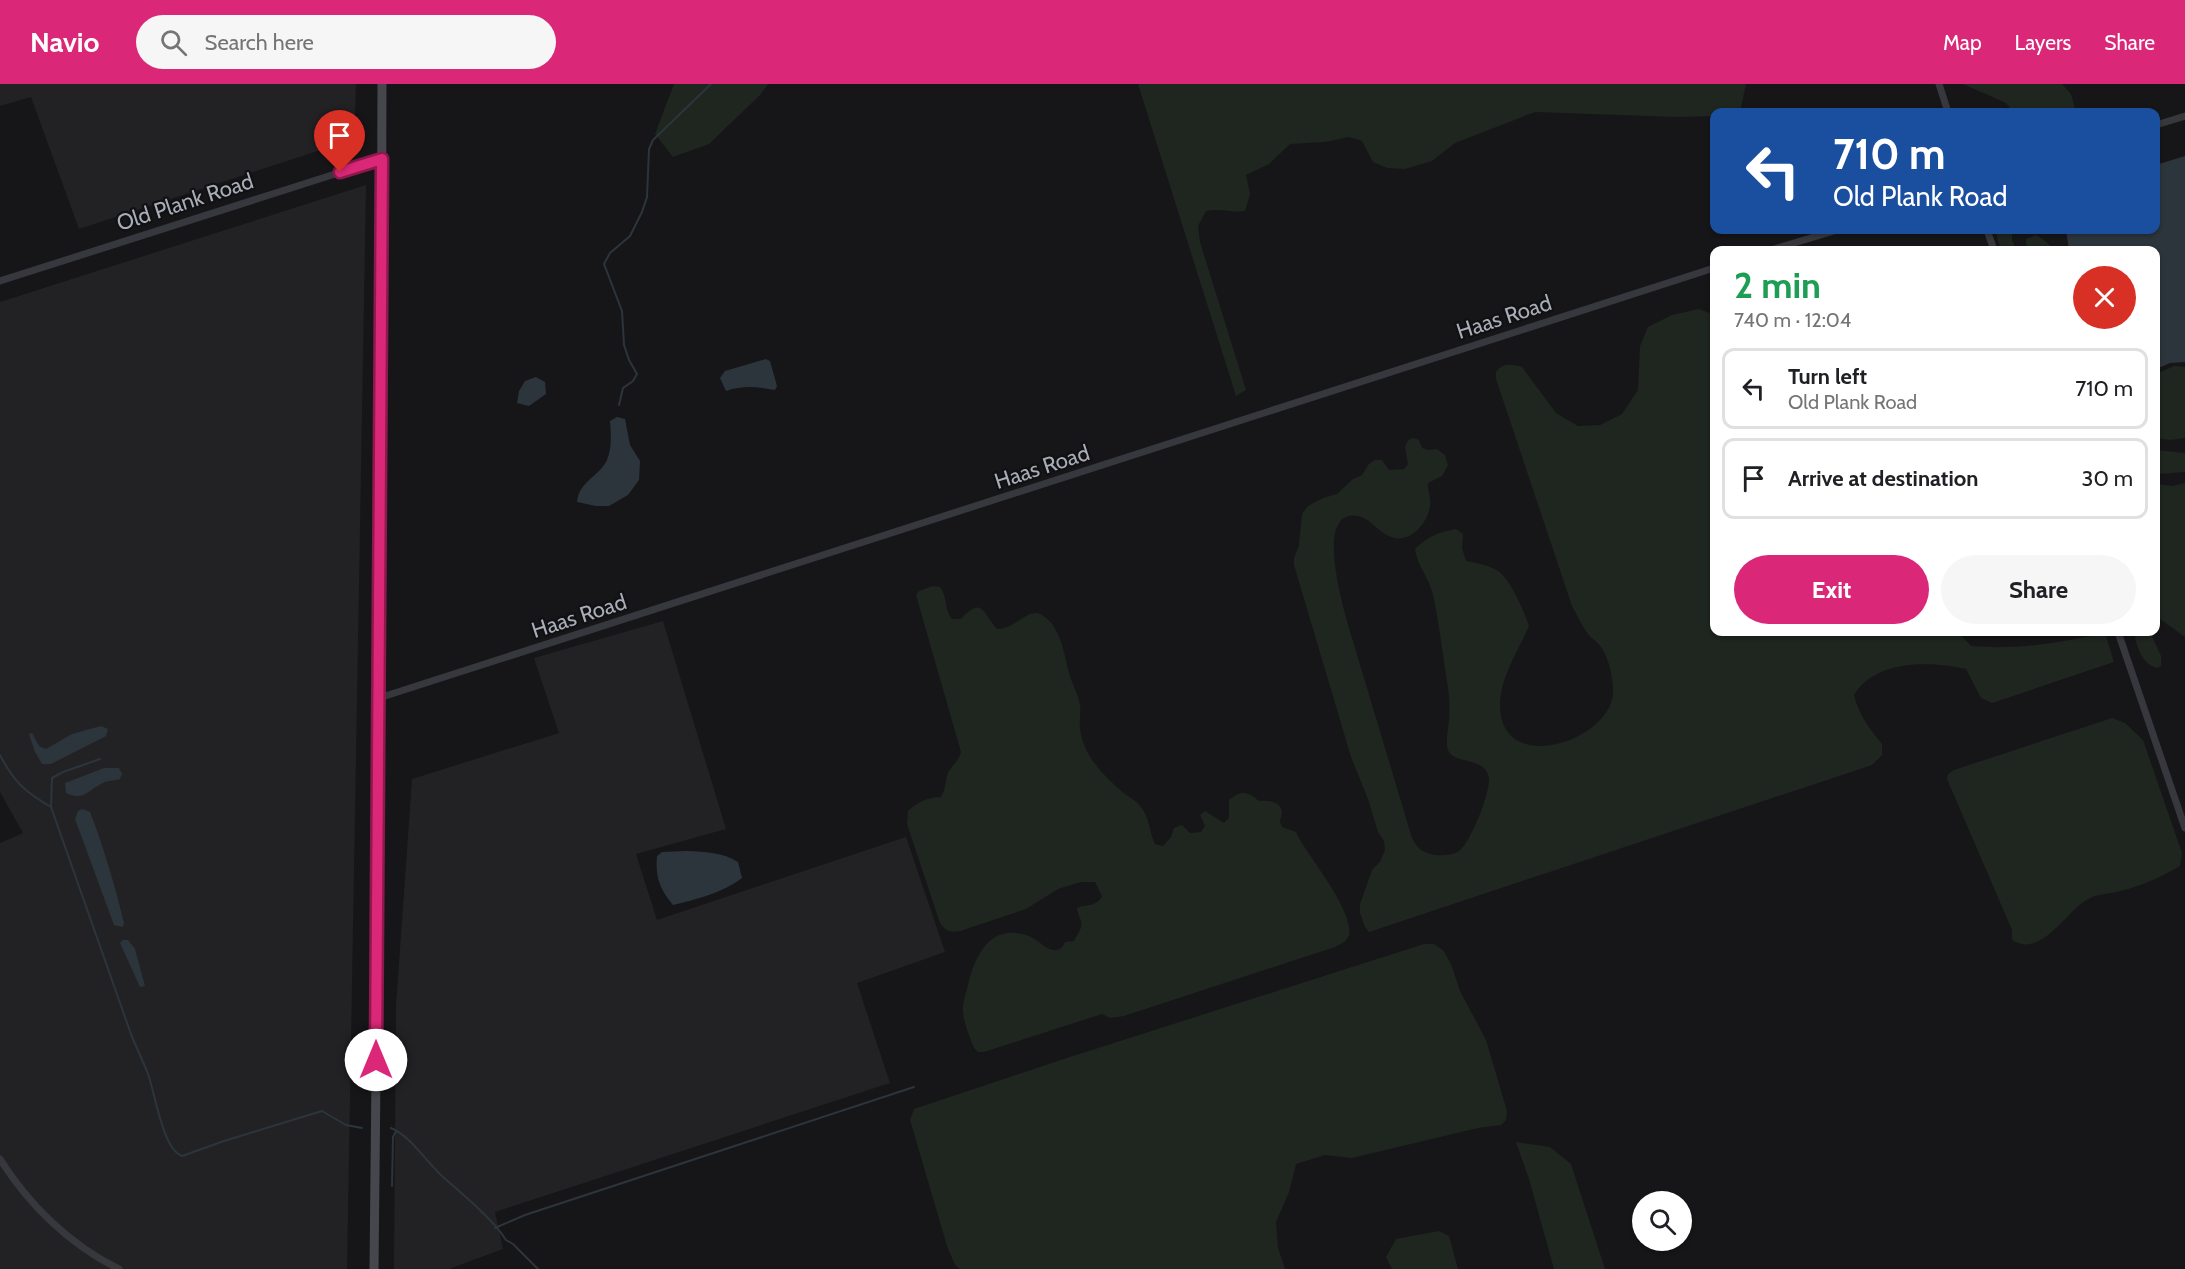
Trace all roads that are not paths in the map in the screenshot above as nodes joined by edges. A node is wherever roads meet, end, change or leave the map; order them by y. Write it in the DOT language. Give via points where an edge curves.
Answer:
graph roads {
  1 [pos="381,84"];
  2 [pos="1939,84"];
  3 [pos="1947,108"];
  4 [pos="2185,116"];
  5 [pos="2160,124"];
  6 [pos="382,159"];
  7 [pos="1824,234"];
  8 [pos="1784,246"];
  9 [pos="1710,269"];
  10 [pos="0,280"];
  11 [pos="2119,636"];
  12 [pos="380,698"];
  13 [pos="2185,828"];
  14 [pos="0,1159"];
  15 [pos="119,1269"];
  16 [pos="374,1269"];
  1 -- 6 [label="main road"];
  2 -- 3 [label="street"];
  4 -- 5 [label="street"];
  6 -- 10 [label="street, Old Plank Road"];
  6 -- 12 [label="main road"];
  7 -- 8 [label="street"];
  9 -- 12 [label="street, Haas Road"];
  11 -- 13 [label="street"];
  12 -- 16 [label="main road"];
  14 -- 15 [label="street" via="16,1186 58,1228"];
}
